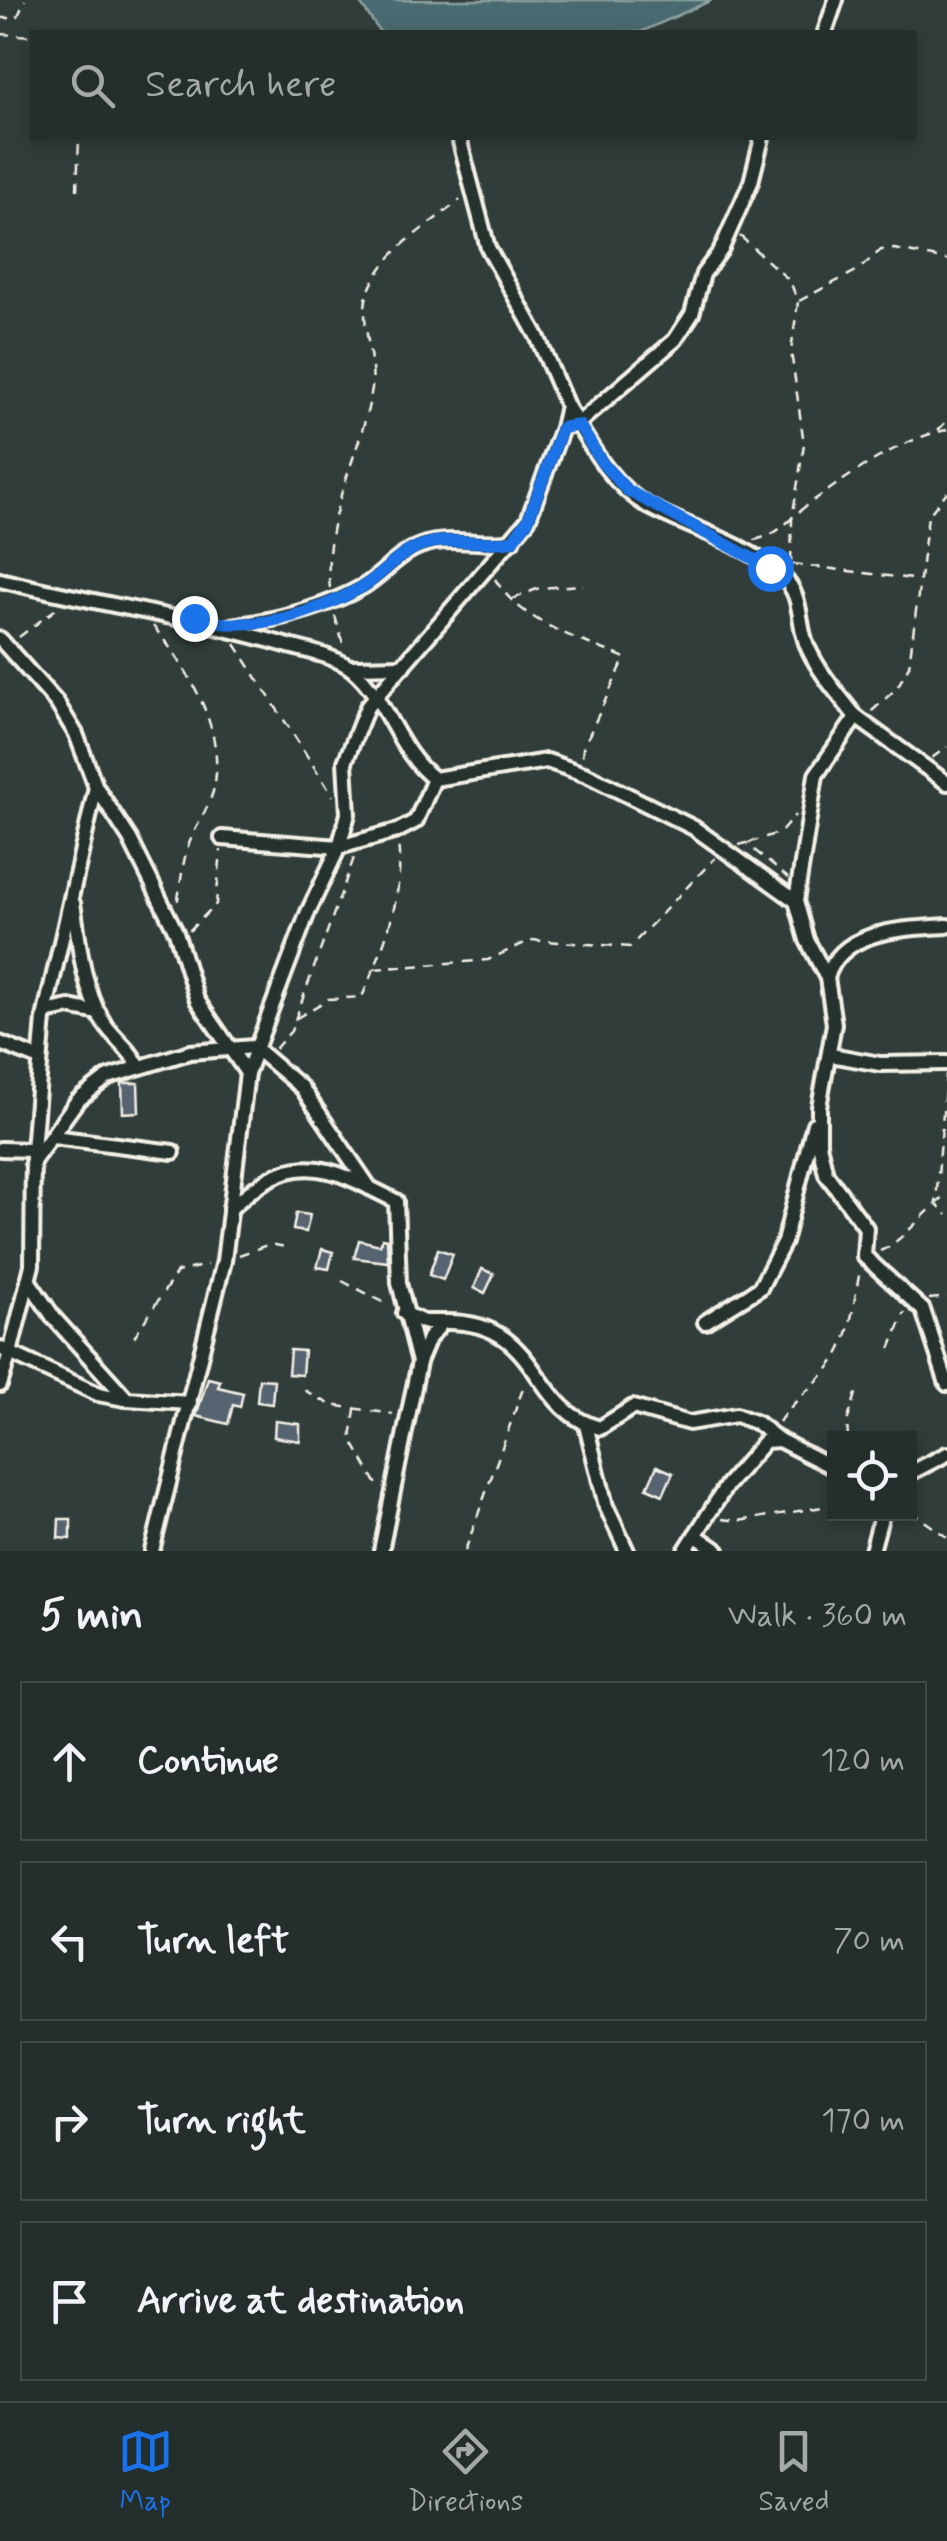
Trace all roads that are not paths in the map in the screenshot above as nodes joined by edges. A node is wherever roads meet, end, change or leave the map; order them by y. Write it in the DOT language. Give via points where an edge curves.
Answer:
graph roads {
  1 [pos="836,0"];
  2 [pos="826,30"];
  3 [pos="460,140"];
  4 [pos="762,140"];
  5 [pos="567,406"];
  6 [pos="579,425"];
  7 [pos="562,428"];
  8 [pos="512,541"];
  9 [pos="0,580"];
  10 [pos="224,627"];
  11 [pos="3,643"];
  12 [pos="403,666"];
  13 [pos="351,667"];
  14 [pos="376,696"];
  15 [pos="856,717"];
  16 [pos="434,779"];
  17 [pos="947,783"];
  18 [pos="96,787"];
  19 [pos="222,838"];
  20 [pos="339,846"];
  21 [pos="797,895"];
  22 [pos="72,896"];
  23 [pos="947,926"];
  24 [pos="827,978"];
  25 [pos="46,1012"];
  26 [pos="99,1013"];
  27 [pos="0,1043"];
  28 [pos="254,1047"];
  29 [pos="230,1048"];
  30 [pos="831,1055"];
  31 [pos="40,1059"];
  32 [pos="947,1063"];
  33 [pos="139,1067"];
  34 [pos="247,1073"];
  35 [pos="819,1108"];
  36 [pos="52,1136"];
  37 [pos="0,1149"];
  38 [pos="173,1152"];
  39 [pos="32,1157"];
  40 [pos="370,1188"];
  41 [pos="230,1209"];
  42 [pos="28,1280"];
  43 [pos="404,1313"];
  44 [pos="443,1322"];
  45 [pos="705,1322"];
  46 [pos="5,1350"];
  47 [pos="419,1362"];
  48 [pos="947,1384"];
  49 [pos="0,1385"];
  50 [pos="126,1399"];
  51 [pos="190,1404"];
  52 [pos="586,1425"];
  53 [pos="776,1437"];
  54 [pos="947,1454"];
  55 [pos="827,1464"];
  56 [pos="917,1469"];
  57 [pos="880,1521"];
  58 [pos="695,1534"];
  59 [pos="152,1551"];
  60 [pos="381,1551"];
  61 [pos="627,1551"];
  62 [pos="685,1551"];
  63 [pos="718,1551"];
  64 [pos="872,1551"];
  1 -- 2 [label="street"];
  3 -- 5 [label="street" via="488,248"];
  4 -- 6 [label="street" via="752,182 732,231 703,274 692,314 675,340"];
  5 -- 6 [label="street"];
  5 -- 7 [label="street"];
  6 -- 7 [label="street"];
  6 -- 15 [label="street" via="603,464 647,505 733,545 786,579 799,602 806,645"];
  7 -- 8 [label="street" via="528,520"];
  8 -- 10 [label="street" via="455,540 414,548 365,586 332,600 280,620"];
  8 -- 12 [label="street"];
  9 -- 10 [label="street"];
  10 -- 13 [label="street"];
  11 -- 18 [label="street" via="57,703"];
  12 -- 13 [label="street"];
  12 -- 14 [label="street"];
  13 -- 14 [label="street"];
  14 -- 16 [label="street" via="420,768"];
  14 -- 20 [label="street" via="345,762 348,814"];
  15 -- 17 [label="street"];
  15 -- 21 [label="street" via="816,774"];
  16 -- 20 [label="street" via="416,821"];
  16 -- 21 [label="street" via="547,761 694,828"];
  18 -- 22 [label="street"];
  18 -- 29 [label="street" via="172,926 198,1000"];
  19 -- 20 [label="street"];
  20 -- 28 [label="street"];
  21 -- 24 [label="street" via="806,940"];
  22 -- 25 [label="street"];
  22 -- 26 [label="street"];
  23 -- 24 [label="street" via="852,942 833,957"];
  24 -- 30 [label="street"];
  25 -- 26 [label="street" via="69,1007"];
  25 -- 31 [label="street"];
  26 -- 33 [label="street"];
  27 -- 31 [label="street"];
  28 -- 29 [label="street"];
  28 -- 34 [label="street"];
  28 -- 40 [label="street" via="302,1088"];
  29 -- 33 [label="street"];
  29 -- 34 [label="street"];
  30 -- 32 [label="street" via="880,1064"];
  30 -- 35 [label="street"];
  31 -- 39 [label="street"];
  33 -- 36 [label="street" via="92,1086"];
  34 -- 41 [label="street"];
  35 -- 45 [label="street" via="784,1242 760,1288"];
  35 -- 48 [label="street" via="826,1174 866,1228 864,1256 923,1310"];
  36 -- 38 [label="street"];
  36 -- 39 [label="street"];
  37 -- 39 [label="street"];
  39 -- 42 [label="street"];
  40 -- 41 [label="street" via="326,1167 296,1169 258,1183"];
  40 -- 43 [label="street" via="396,1201"];
  41 -- 51 [label="street"];
  42 -- 46 [label="street"];
  42 -- 50 [label="street"];
  43 -- 44 [label="street"];
  43 -- 47 [label="street"];
  44 -- 47 [label="street"];
  44 -- 52 [label="street" via="509,1338 548,1390"];
  46 -- 49 [label="street"];
  46 -- 50 [label="street" via="98,1394"];
  47 -- 60 [label="street"];
  50 -- 51 [label="street"];
  51 -- 59 [label="street"];
  52 -- 53 [label="street" via="600,1428 633,1407 689,1423 736,1416"];
  52 -- 61 [label="street" via="606,1506"];
  53 -- 55 [label="street"];
  53 -- 58 [label="street" via="765,1441"];
  54 -- 56 [label="street"];
  57 -- 64 [label="street"];
  58 -- 62 [label="street"];
  58 -- 63 [label="street"];
}
